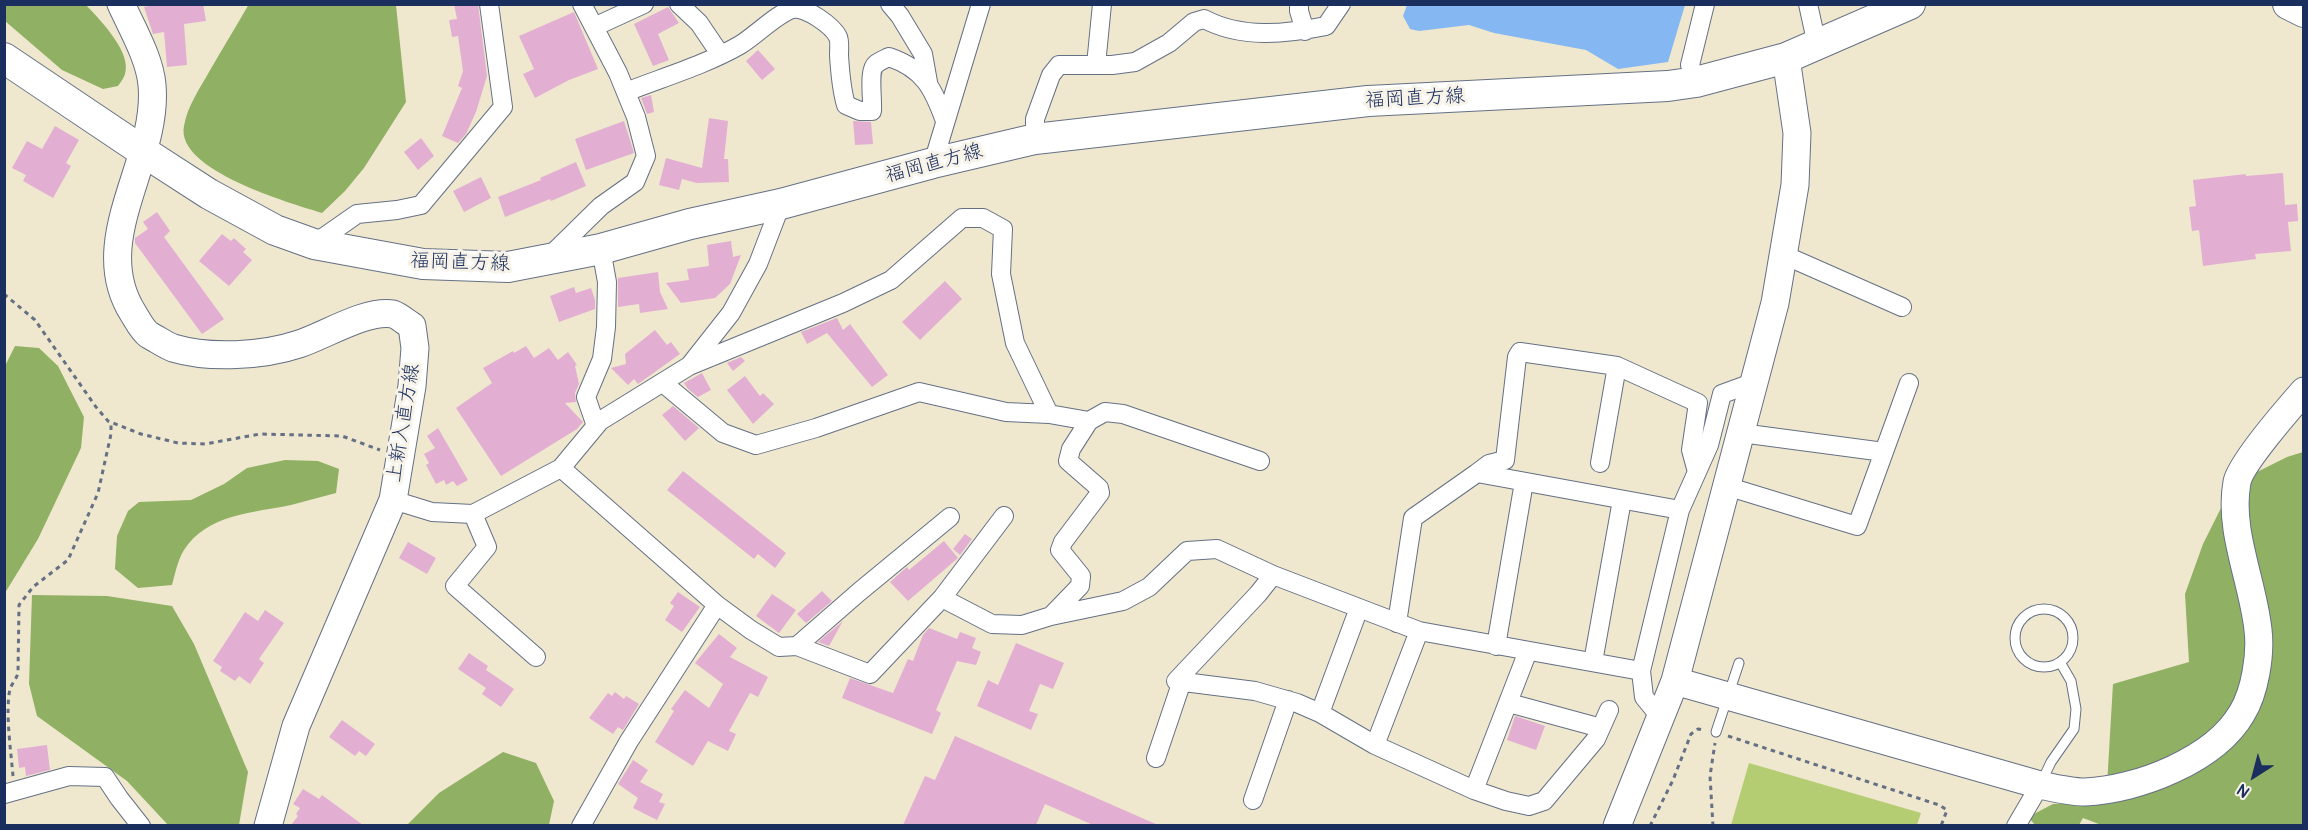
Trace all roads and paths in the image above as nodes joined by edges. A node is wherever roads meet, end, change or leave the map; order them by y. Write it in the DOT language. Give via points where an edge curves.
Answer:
graph roads {
  1 [pos="121,4"];
  2 [pos="489,4"];
  3 [pos="582,4"];
  4 [pos="644,4"];
  5 [pos="679,4"];
  6 [pos="891,4"];
  7 [pos="981,4"];
  8 [pos="1102,4"];
  9 [pos="1299,4"];
  10 [pos="1341,4"];
  11 [pos="1705,4"];
  12 [pos="1808,4"];
  13 [pos="1910,4"];
  14 [pos="2288,4"];
  15 [pos="1204,12"];
  16 [pos="2304,12"];
  17 [pos="594,27"];
  18 [pos="1305,31"];
  19 [pos="1817,45"];
  20 [pos="720,54"];
  21 [pos="4,58"];
  22 [pos="1786,58"];
  23 [pos="1096,65"];
  24 [pos="928,82"];
  25 [pos="1696,82"];
  26 [pos="626,92"];
  27 [pos="945,121"];
  28 [pos="1035,139"];
  29 [pos="144,152"];
  30 [pos="933,163"];
  31 [pos="782,204"];
  32 [pos="314,244"];
  33 [pos="601,249"];
  34 [pos="1784,255"];
  35 [pos="545,260"];
  36 [pos="4,294"];
  37 [pos="1902,307"];
  38 [pos="689,366"];
  39 [pos="1617,366"];
  40 [pos="1755,382"];
  41 [pos="663,383"];
  42 [pos="1909,383"];
  43 [pos="2304,390"];
  44 [pos="1049,414"];
  45 [pos="1089,421"];
  46 [pos="111,422"];
  47 [pos="596,426"];
  48 [pos="1741,433"];
  49 [pos="1884,452"];
  50 [pos="399,457"];
  51 [pos="1260,461"];
  52 [pos="1600,463"];
  53 [pos="561,468"];
  54 [pos="1697,472"];
  55 [pos="1477,473"];
  56 [pos="1524,482"];
  57 [pos="1726,486"];
  58 [pos="393,500"];
  59 [pos="1622,500"];
  60 [pos="1680,510"];
  61 [pos="473,514"];
  62 [pos="1004,516"];
  63 [pos="950,517"];
  64 [pos="1273,575"];
  65 [pos="942,598"];
  66 [pos="717,605"];
  67 [pos="1359,608"];
  68 [pos="1051,616"];
  69 [pos="1397,623"];
  70 [pos="1419,631"];
  71 [pos="797,646"];
  72 [pos="1496,646"];
  73 [pos="1528,651"];
  74 [pos="536,657"];
  75 [pos="1593,662"];
  76 [pos="2060,662"];
  77 [pos="1740,663"];
  78 [pos="1641,671"];
  79 [pos="1182,681"];
  80 [pos="1675,681"];
  81 [pos="1728,696"];
  82 [pos="1288,700"];
  83 [pos="1509,703"];
  84 [pos="1609,710"];
  85 [pos="1320,713"];
  86 [pos="1661,718"];
  87 [pos="1601,728"];
  88 [pos="1716,732"];
  89 [pos="1375,745"];
  90 [pos="1156,758"];
  91 [pos="2040,785"];
  92 [pos="1474,790"];
  93 [pos="9,793"];
  94 [pos="1253,800"];
  95 [pos="141,825"];
  96 [pos="268,825"];
  97 [pos="581,825"];
  98 [pos="1617,825"];
  99 [pos="1650,825"];
  100 [pos="1713,825"];
  101 [pos="1941,825"];
  102 [pos="2016,825"];
  1 -- 29 [label="street, 上新入直方線" via="142,49 152,83"];
  2 -- 32 [label="street" via="503,107 421,205 357,214"];
  3 -- 17 [label="street"];
  4 -- 17 [label="street"];
  5 -- 20 [label="street" via="699,23"];
  6 -- 24 [label="street" via="923,54"];
  7 -- 27 [label="street"];
  8 -- 23 [label="street"];
  9 -- 18 [label="street"];
  10 -- 18 [label="street" via="1326,26"];
  11 -- 25 [label="street" via="1690,65"];
  12 -- 19 [label="street"];
  13 -- 19 [label="main road, 福岡直方線"];
  14 -- 16 [label="main road"];
  15 -- 18 [label="street" via="1217,25 1271,35"];
  15 -- 23 [label="street" via="1169,43 1135,62"];
  17 -- 26 [label="street"];
  19 -- 22 [label="main road, 福岡直方線"];
  20 -- 24 [label="street" via="742,44 790,9 799,8 826,24 838,37 841,89 846,105 872,111 871,72 874,64 889,57 902,61"];
  20 -- 26 [label="street"];
  21 -- 29 [label="main road, 福岡直方線"];
  22 -- 25 [label="main road, 福岡直方線"];
  22 -- 34 [label="street" via="1797,133 1795,185"];
  23 -- 28 [label="street" via="1059,65 1051,75 1035,119"];
  24 -- 27 [label="street"];
  25 -- 28 [label="main road, 福岡直方線" via="1368,100"];
  26 -- 35 [label="street" via="646,156 635,182 601,206"];
  27 -- 30 [label="street"];
  28 -- 30 [label="main road, 福岡直方線"];
  29 -- 32 [label="main road, 福岡直方線" via="275,230"];
  29 -- 50 [label="street, 上新入直方線" via="131,187 116,253 123,297 145,332 172,347 211,354 258,354 299,344 371,316 394,314 412,326 415,348"];
  30 -- 31 [label="main road, 福岡直方線"];
  31 -- 33 [label="main road, 福岡直方線"];
  31 -- 38 [label="street" via="758,264 731,313"];
  32 -- 35 [label="main road, 福岡直方線" via="423,264 508,267"];
  33 -- 35 [label="main road, 福岡直方線"];
  33 -- 47 [label="street" via="607,282 606,327 602,358 586,397"];
  34 -- 37 [label="street"];
  34 -- 40 [label="street"];
  36 -- 46 [label="path" via="35,320 96,407"];
  38 -- 41 [label="street"];
  38 -- 44 [label="street" via="891,280 962,218 983,218 1004,229 1001,274 1015,343"];
  39 -- 52 [label="street"];
  39 -- 54 [label="street" via="1698,403 1691,450"];
  39 -- 55 [label="street" via="1520,352 1505,460 1489,464"];
  40 -- 48 [label="street"];
  40 -- 54 [label="street" via="1722,394"];
  41 -- 44 [label="street" via="723,433 756,445 919,392 1006,412"];
  41 -- 47 [label="street"];
  42 -- 49 [label="street"];
  43 -- 91 [label="street" via="2237,480 2235,522 2258,631 2256,676 2243,713 2220,740 2196,758 2147,780 2083,792"];
  44 -- 45 [label="street"];
  45 -- 51 [label="street" via="1105,412 1123,414"];
  45 -- 68 [label="street" via="1068,461 1100,493 1063,542 1060,550 1081,576 1080,586"];
  46 -- 50 [label="path" via="177,444 205,444 260,434 342,436"];
  46 -- 93 [label="path" via="98,493 68,560 33,587 19,605 18,672 10,688"];
  47 -- 53 [label="street"];
  48 -- 49 [label="street"];
  48 -- 57 [label="street"];
  49 -- 57 [label="street" via="1857,526"];
  50 -- 58 [label="street, 上新入直方線"];
  53 -- 61 [label="street"];
  53 -- 66 [label="street"];
  54 -- 60 [label="street"];
  55 -- 56 [label="street"];
  55 -- 69 [label="street" via="1413,518"];
  56 -- 59 [label="street"];
  56 -- 72 [label="street"];
  57 -- 80 [label="street"];
  58 -- 61 [label="street" via="432,512"];
  58 -- 96 [label="street, 上新入直方線" via="296,726"];
  59 -- 60 [label="street"];
  59 -- 75 [label="street"];
  60 -- 78 [label="street"];
  61 -- 74 [label="street" via="487,548 454,586"];
  62 -- 65 [label="street"];
  63 -- 71 [label="street"];
  64 -- 67 [label="street"];
  64 -- 68 [label="street" via="1217,549 1186,552 1149,587 1123,601"];
  64 -- 79 [label="street" via="1176,681"];
  65 -- 68 [label="street" via="992,624 1022,625"];
  65 -- 71 [label="street" via="870,674"];
  66 -- 71 [label="street" via="779,647"];
  66 -- 97 [label="street" via="629,741"];
  67 -- 69 [label="street"];
  67 -- 85 [label="street"];
  69 -- 70 [label="street"];
  70 -- 72 [label="street"];
  70 -- 89 [label="street"];
  72 -- 73 [label="street"];
  73 -- 75 [label="street"];
  73 -- 83 [label="street"];
  75 -- 78 [label="street"];
  76 -- 76 [label="lane" via="2073,644 2070,625 2057,612 2047,609 2028,614 2021,620 2015,638 2021,656 2037,667"];
  76 -- 91 [label="lane" via="2070,681 2076,710 2074,729"];
  77 -- 81 [label="lane"];
  78 -- 86 [label="street" via="1644,697"];
  79 -- 82 [label="street" via="1255,691"];
  79 -- 90 [label="street"];
  80 -- 81 [label="street"];
  80 -- 86 [label="street"];
  81 -- 88 [label="lane"];
  81 -- 91 [label="street"];
  82 -- 85 [label="street"];
  82 -- 94 [label="street"];
  83 -- 87 [label="street"];
  83 -- 92 [label="street"];
  84 -- 87 [label="street"];
  85 -- 89 [label="street"];
  86 -- 98 [label="street"];
  87 -- 92 [label="street" via="1544,801 1529,806"];
  88 -- 99 [label="path" via="1698,729 1691,734"];
  88 -- 100 [label="path" via="1710,776"];
  88 -- 101 [label="path" via="1939,805 1947,810"];
  89 -- 92 [label="street"];
  91 -- 102 [label="street"];
  93 -- 95 [label="street" via="69,776 105,777"];
}
